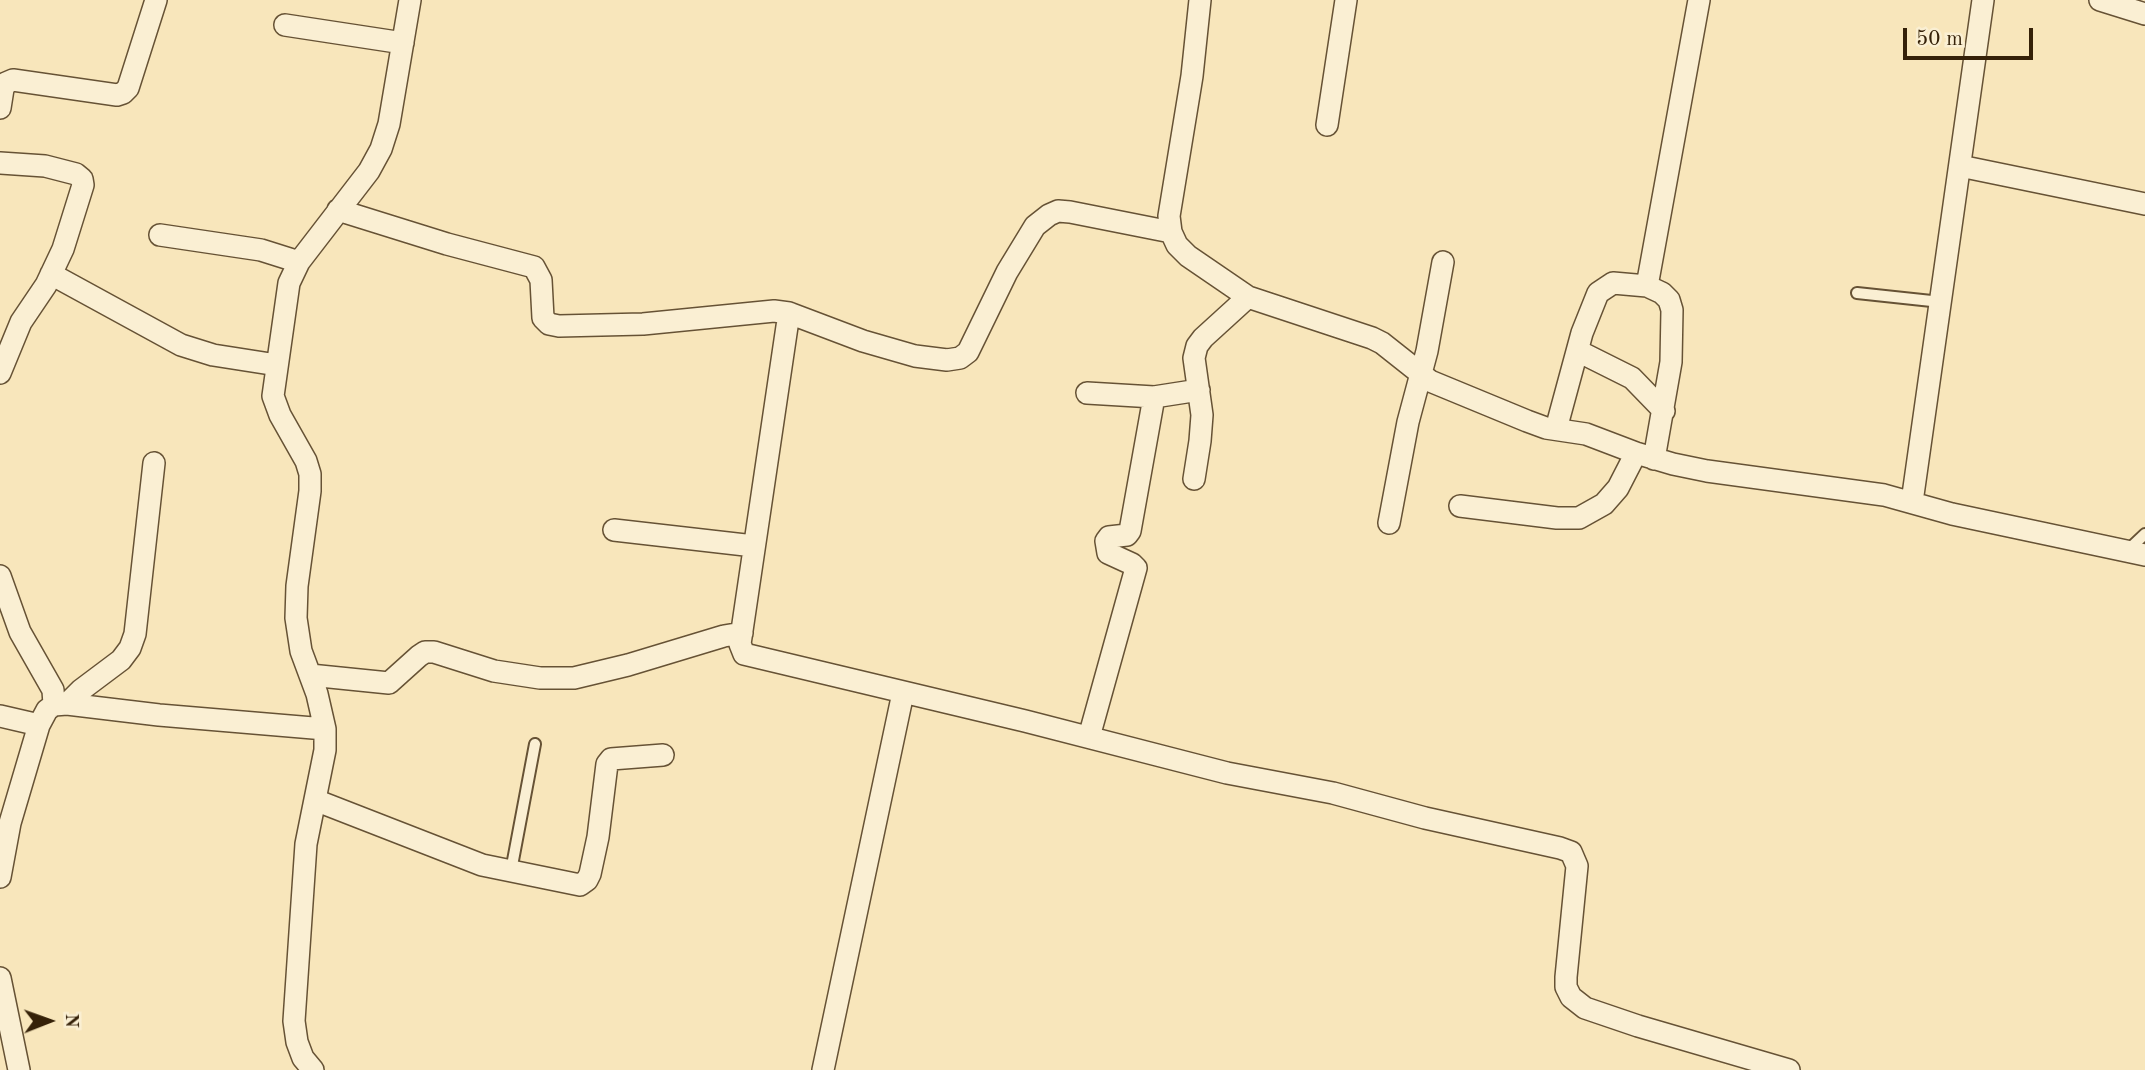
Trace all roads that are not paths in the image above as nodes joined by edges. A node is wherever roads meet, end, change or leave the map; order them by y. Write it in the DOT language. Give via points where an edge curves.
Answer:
graph roads {
  1 [pos="156,0"];
  2 [pos="410,0"];
  3 [pos="1200,0"];
  4 [pos="1699,0"];
  5 [pos="1983,0"];
  6 [pos="2100,0"];
  7 [pos="1342,1"];
  8 [pos="2145,14"];
  9 [pos="285,25"];
  10 [pos="403,43"];
  11 [pos="0,108"];
  12 [pos="1327,125"];
  13 [pos="0,163"];
  14 [pos="1960,166"];
  15 [pos="2145,204"];
  16 [pos="338,210"];
  17 [pos="1171,232"];
  18 [pos="160,235"];
  19 [pos="299,262"];
  20 [pos="1443,262"];
  21 [pos="51,274"];
  22 [pos="1647,286"];
  23 [pos="1857,293"];
  24 [pos="1248,297"];
  25 [pos="1941,302"];
  26 [pos="789,313"];
  27 [pos="1578,351"];
  28 [pos="277,365"];
  29 [pos="0,373"];
  30 [pos="1421,373"];
  31 [pos="1199,390"];
  32 [pos="1087,393"];
  33 [pos="1154,397"];
  34 [pos="1664,411"];
  35 [pos="1556,429"];
  36 [pos="1645,456"];
  37 [pos="154,463"];
  38 [pos="1194,479"];
  39 [pos="1912,502"];
  40 [pos="1460,506"];
  41 [pos="1389,523"];
  42 [pos="614,530"];
  43 [pos="2145,534"];
  44 [pos="754,546"];
  45 [pos="2136,553"];
  46 [pos="0,576"];
  47 [pos="742,633"];
  48 [pos="310,675"];
  49 [pos="903,693"];
  50 [pos="61,704"];
  51 [pos="0,716"];
  52 [pos="39,725"];
  53 [pos="324,729"];
  54 [pos="1089,737"];
  55 [pos="535,744"];
  56 [pos="663,755"];
  57 [pos="315,800"];
  58 [pos="511,871"];
  59 [pos="0,877"];
  60 [pos="0,978"];
  61 [pos="19,1070"];
  62 [pos="313,1070"];
  63 [pos="823,1070"];
  64 [pos="1789,1070"];
  1 -- 11 [label="street" via="123,93 13,80 3,89"];
  2 -- 10 [label="street"];
  3 -- 17 [label="street" via="1169,216"];
  4 -- 22 [label="street"];
  5 -- 14 [label="street"];
  6 -- 8 [label="street"];
  7 -- 12 [label="street"];
  9 -- 10 [label="street"];
  10 -- 16 [label="street" via="381,149"];
  13 -- 21 [label="street" via="45,166 82,178 79,200"];
  14 -- 15 [label="street"];
  14 -- 25 [label="street"];
  16 -- 19 [label="street"];
  16 -- 26 [label="street" via="534,267 541,281 543,318 549,324 643,324 747,312"];
  17 -- 24 [label="street" via="1188,256"];
  17 -- 26 [label="street" via="1070,212 1049,215 1035,226 974,342 960,358 915,356"];
  18 -- 19 [label="street" via="261,250"];
  19 -- 28 [label="street" via="289,283"];
  20 -- 30 [label="street"];
  21 -- 28 [label="street" via="181,345"];
  21 -- 29 [label="street" via="21,322"];
  22 -- 27 [label="street" via="1613,283 1598,293"];
  22 -- 34 [label="street" via="1662,293 1672,310"];
  23 -- 25 [label="lane"];
  24 -- 30 [label="street" via="1372,338"];
  24 -- 31 [label="street" via="1197,346 1194,358"];
  25 -- 39 [label="street"];
  26 -- 44 [label="street"];
  27 -- 34 [label="street" via="1632,378"];
  27 -- 35 [label="street"];
  28 -- 48 [label="street" via="273,396 310,474 296,618"];
  30 -- 35 [label="street" via="1440,386"];
  30 -- 41 [label="street"];
  31 -- 33 [label="street"];
  31 -- 38 [label="street" via="1201,428"];
  32 -- 33 [label="street"];
  33 -- 54 [label="street" via="1130,531 1106,541 1108,553 1136,568"];
  34 -- 36 [label="street"];
  35 -- 36 [label="street" via="1586,434"];
  36 -- 39 [label="street" via="1707,471"];
  36 -- 40 [label="street" via="1604,504 1579,518"];
  37 -- 50 [label="street" via="130,648 121,660"];
  39 -- 45 [label="street"];
  42 -- 44 [label="street"];
  43 -- 45 [label="lane"];
  44 -- 47 [label="street"];
  46 -- 50 [label="street" via="20,632"];
  47 -- 48 [label="street" via="574,678 494,671 434,652 419,656 389,683"];
  47 -- 49 [label="street" via="744,654"];
  48 -- 53 [label="street"];
  49 -- 54 [label="street"];
  49 -- 63 [label="street"];
  50 -- 52 [label="street" via="47,710"];
  50 -- 53 [label="street"];
  51 -- 52 [label="street"];
  52 -- 59 [label="street" via="10,822"];
  53 -- 57 [label="street" via="325,750"];
  54 -- 64 [label="street" via="1571,852 1577,866 1566,987 1572,998 1585,1008 1638,1026"];
  55 -- 58 [label="lane"];
  56 -- 58 [label="street" via="617,757 607,764 598,837 587,880 570,884"];
  57 -- 58 [label="street" via="452,855"];
  57 -- 62 [label="street" via="306,844 294,1021 303,1058"];
  60 -- 61 [label="street"];
}
